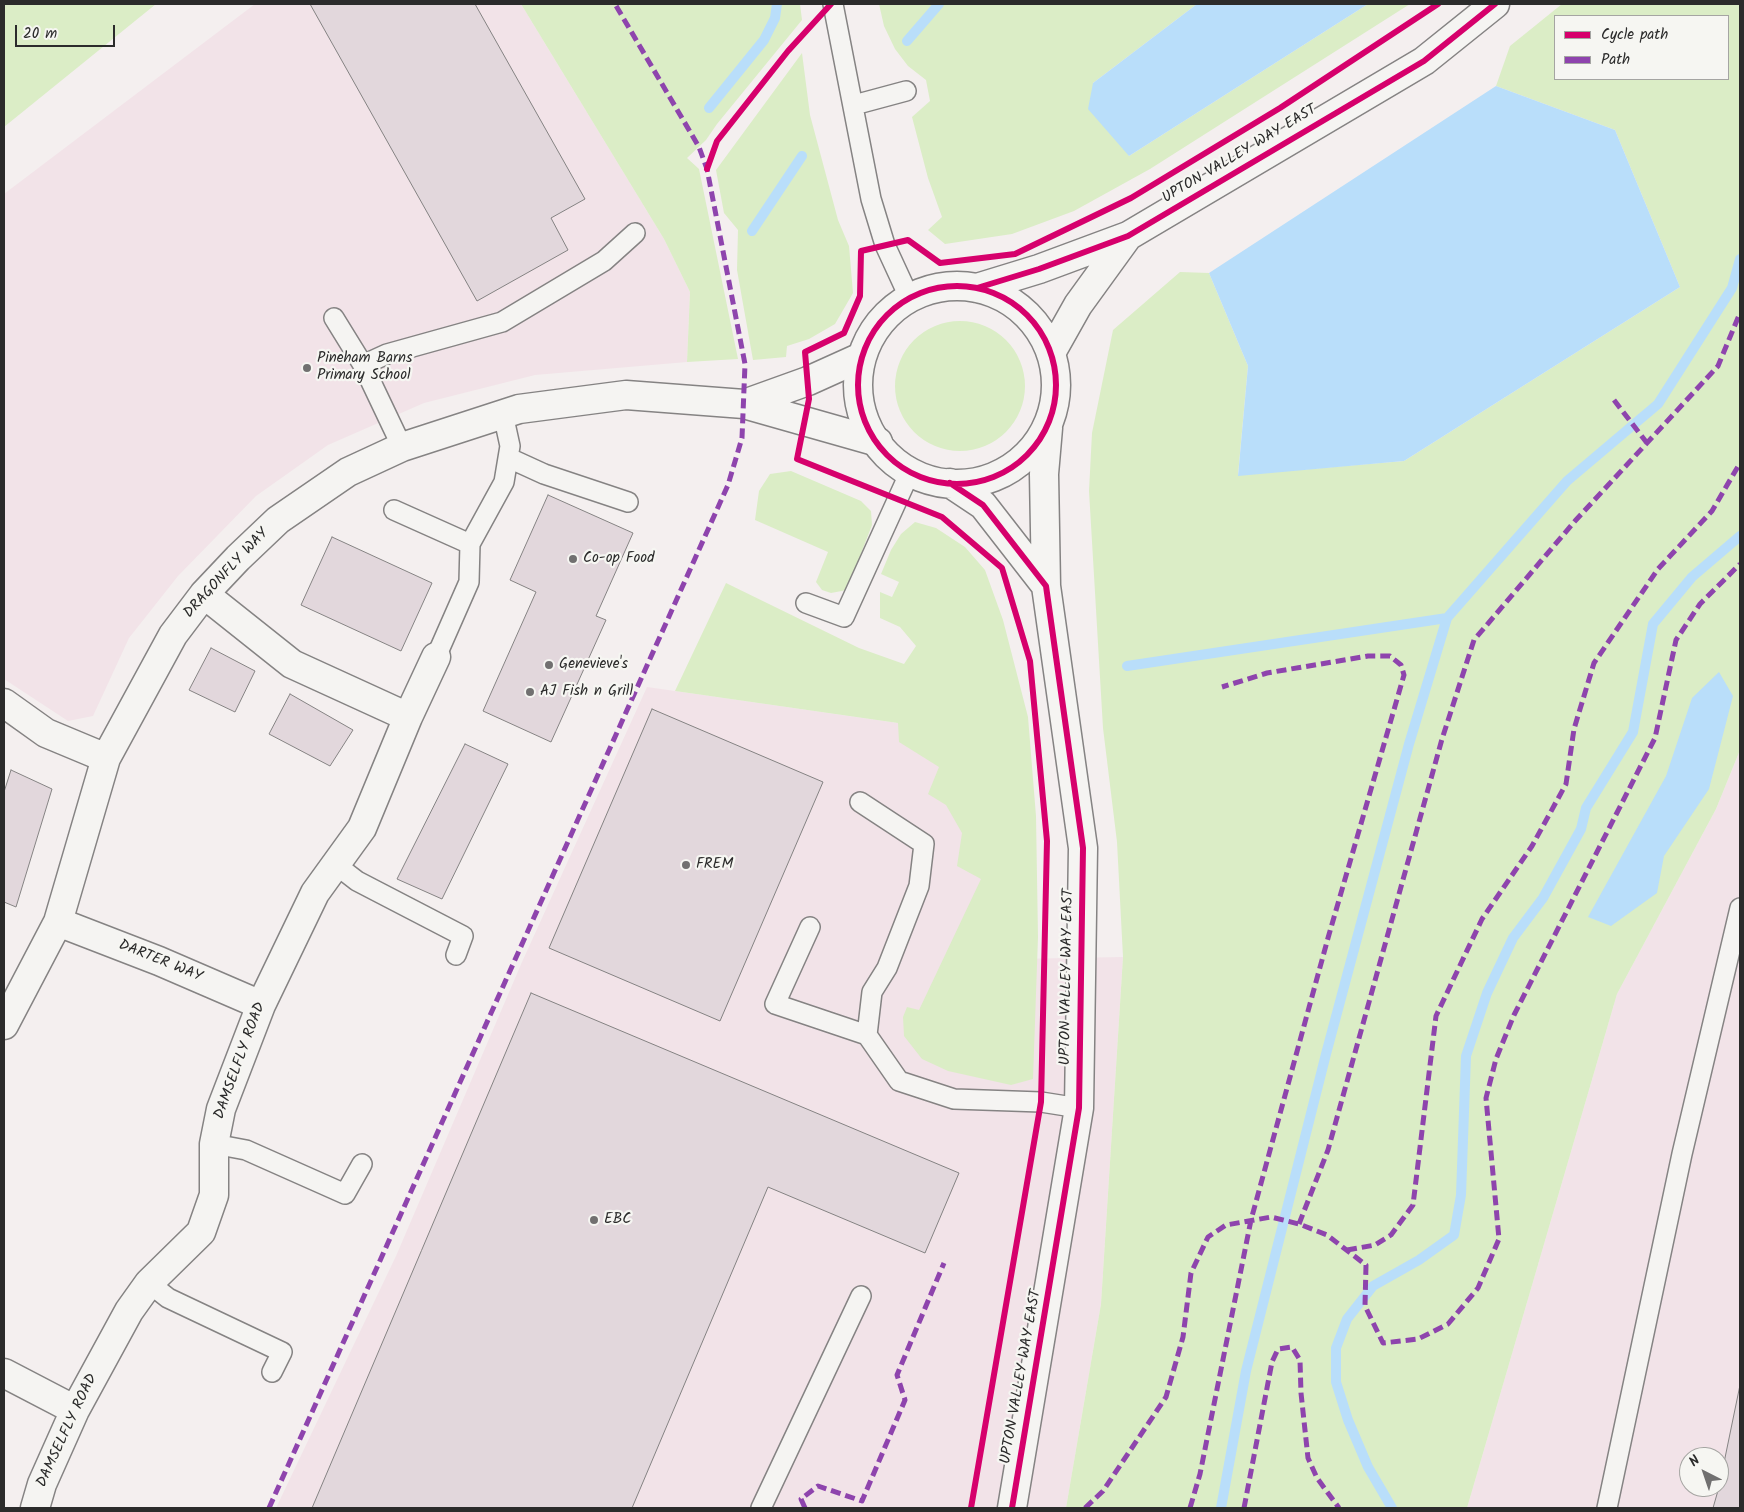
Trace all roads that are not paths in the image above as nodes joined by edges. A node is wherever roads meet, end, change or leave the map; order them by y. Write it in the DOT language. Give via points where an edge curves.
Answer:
graph roads {
  1 [pos="833,4"];
  2 [pos="1495,4"];
  3 [pos="906,91"];
  4 [pos="854,104"];
  5 [pos="635,234"];
  6 [pos="1128,236"];
  7 [pos="977,288"];
  8 [pos="910,297"];
  9 [pos="334,318"];
  10 [pos="1051,353"];
  11 [pos="859,358"];
  12 [pos="363,365"];
  13 [pos="744,404"];
  14 [pos="503,414"];
  15 [pos="1048,428"];
  16 [pos="878,442"];
  17 [pos="402,447"];
  18 [pos="509,458"];
  19 [pos="910,472"];
  20 [pos="950,482"];
  21 [pos="628,502"];
  22 [pos="394,510"];
  23 [pos="470,544"];
  24 [pos="1046,586"];
  25 [pos="204,594"];
  26 [pos="806,603"];
  27 [pos="436,657"];
  28 [pos="4,703"];
  29 [pos="408,717"];
  30 [pos="106,758"];
  31 [pos="860,802"];
  32 [pos="334,864"];
  33 [pos="1740,908"];
  34 [pos="58,922"];
  35 [pos="810,927"];
  36 [pos="456,955"];
  37 [pos="261,1005"];
  38 [pos="4,1025"];
  39 [pos="867,1035"];
  40 [pos="1079,1108"];
  41 [pos="214,1144"];
  42 [pos="362,1164"];
  43 [pos="149,1283"];
  44 [pos="861,1296"];
  45 [pos="272,1372"];
  46 [pos="4,1373"];
  47 [pos="75,1410"];
  48 [pos="35,1508"];
  49 [pos="761,1508"];
  50 [pos="1012,1508"];
  51 [pos="1607,1508"];
  1 -- 4 [label="lane"];
  2 -- 6 [label="street, UPTON VALLEY WAY EAST" via="1424,61"];
  3 -- 4 [label="lane"];
  4 -- 8 [label="lane" via="871,199 885,245"];
  5 -- 12 [label="lane" via="604,261 502,322 387,354"];
  6 -- 7 [label="street, UPTON VALLEY WAY EAST"];
  6 -- 10 [label="street, UPTON VALLEY WAY EAST" via="1078,305"];
  7 -- 8 [label="street" via="932,289"];
  7 -- 10 [label="street" via="1009,300 1035,322"];
  8 -- 11 [label="street" via="893,309 872,334"];
  9 -- 12 [label="lane"];
  10 -- 15 [label="street" via="1056,376 1055,401"];
  11 -- 13 [label="street, DRAGONFLY WAY"];
  11 -- 16 [label="street" via="858,387 864,419"];
  12 -- 17 [label="lane"];
  13 -- 14 [label="street, DRAGONFLY WAY" via="626,395"];
  13 -- 16 [label="street, DRAGONFLY WAY"];
  14 -- 17 [label="street, DRAGONFLY WAY"];
  14 -- 18 [label="lane" via="510,446"];
  15 -- 20 [label="street" via="1037,446 998,475 974,483"];
  15 -- 24 [label="street, UPTON VALLEY WAY EAST" via="1044,474"];
  16 -- 19 [label="street"];
  17 -- 25 [label="street, DRAGONFLY WAY" via="348,472 278,520"];
  18 -- 21 [label="lane" via="544,474"];
  18 -- 23 [label="lane" via="504,482"];
  19 -- 20 [label="street" via="931,481"];
  19 -- 26 [label="lane" via="844,617"];
  20 -- 24 [label="street" via="983,505"];
  22 -- 23 [label="lane"];
  23 -- 27 [label="lane" via="469,582"];
  24 -- 40 [label="street, UPTON VALLEY WAY EAST" via="1082,848"];
  25 -- 29 [label="street" via="292,664"];
  25 -- 30 [label="street, DRAGONFLY WAY" via="172,635"];
  27 -- 29 [label="street, DAMSELFLY ROAD"];
  28 -- 30 [label="street" via="46,733"];
  29 -- 32 [label="street, DAMSELFLY ROAD" via="362,828"];
  30 -- 34 [label="street, DRAGONFLY WAY"];
  31 -- 39 [label="lane" via="924,844 919,886 887,968 872,992"];
  32 -- 36 [label="lane" via="356,881 463,936"];
  32 -- 37 [label="street, DAMSELFLY ROAD" via="315,893"];
  33 -- 51 [label="lane" via="1682,1154"];
  34 -- 37 [label="street, DARTER WAY"];
  34 -- 38 [label="street, DRAGONFLY WAY"];
  35 -- 39 [label="lane" via="775,1004"];
  37 -- 41 [label="street, DAMSELFLY ROAD" via="221,1109"];
  39 -- 40 [label="lane" via="899,1081 954,1100 1041,1102"];
  40 -- 50 [label="street, UPTON VALLEY WAY EAST"];
  41 -- 42 [label="lane" via="246,1150 345,1194"];
  41 -- 43 [label="street, DAMSELFLY ROAD" via="214,1195 201,1232"];
  43 -- 45 [label="lane" via="168,1298 282,1352"];
  43 -- 47 [label="street, DAMSELFLY ROAD" via="129,1311"];
  44 -- 49 [label="lane"];
  46 -- 47 [label="street"];
  47 -- 48 [label="street, DAMSELFLY ROAD" via="42,1484"];
}
